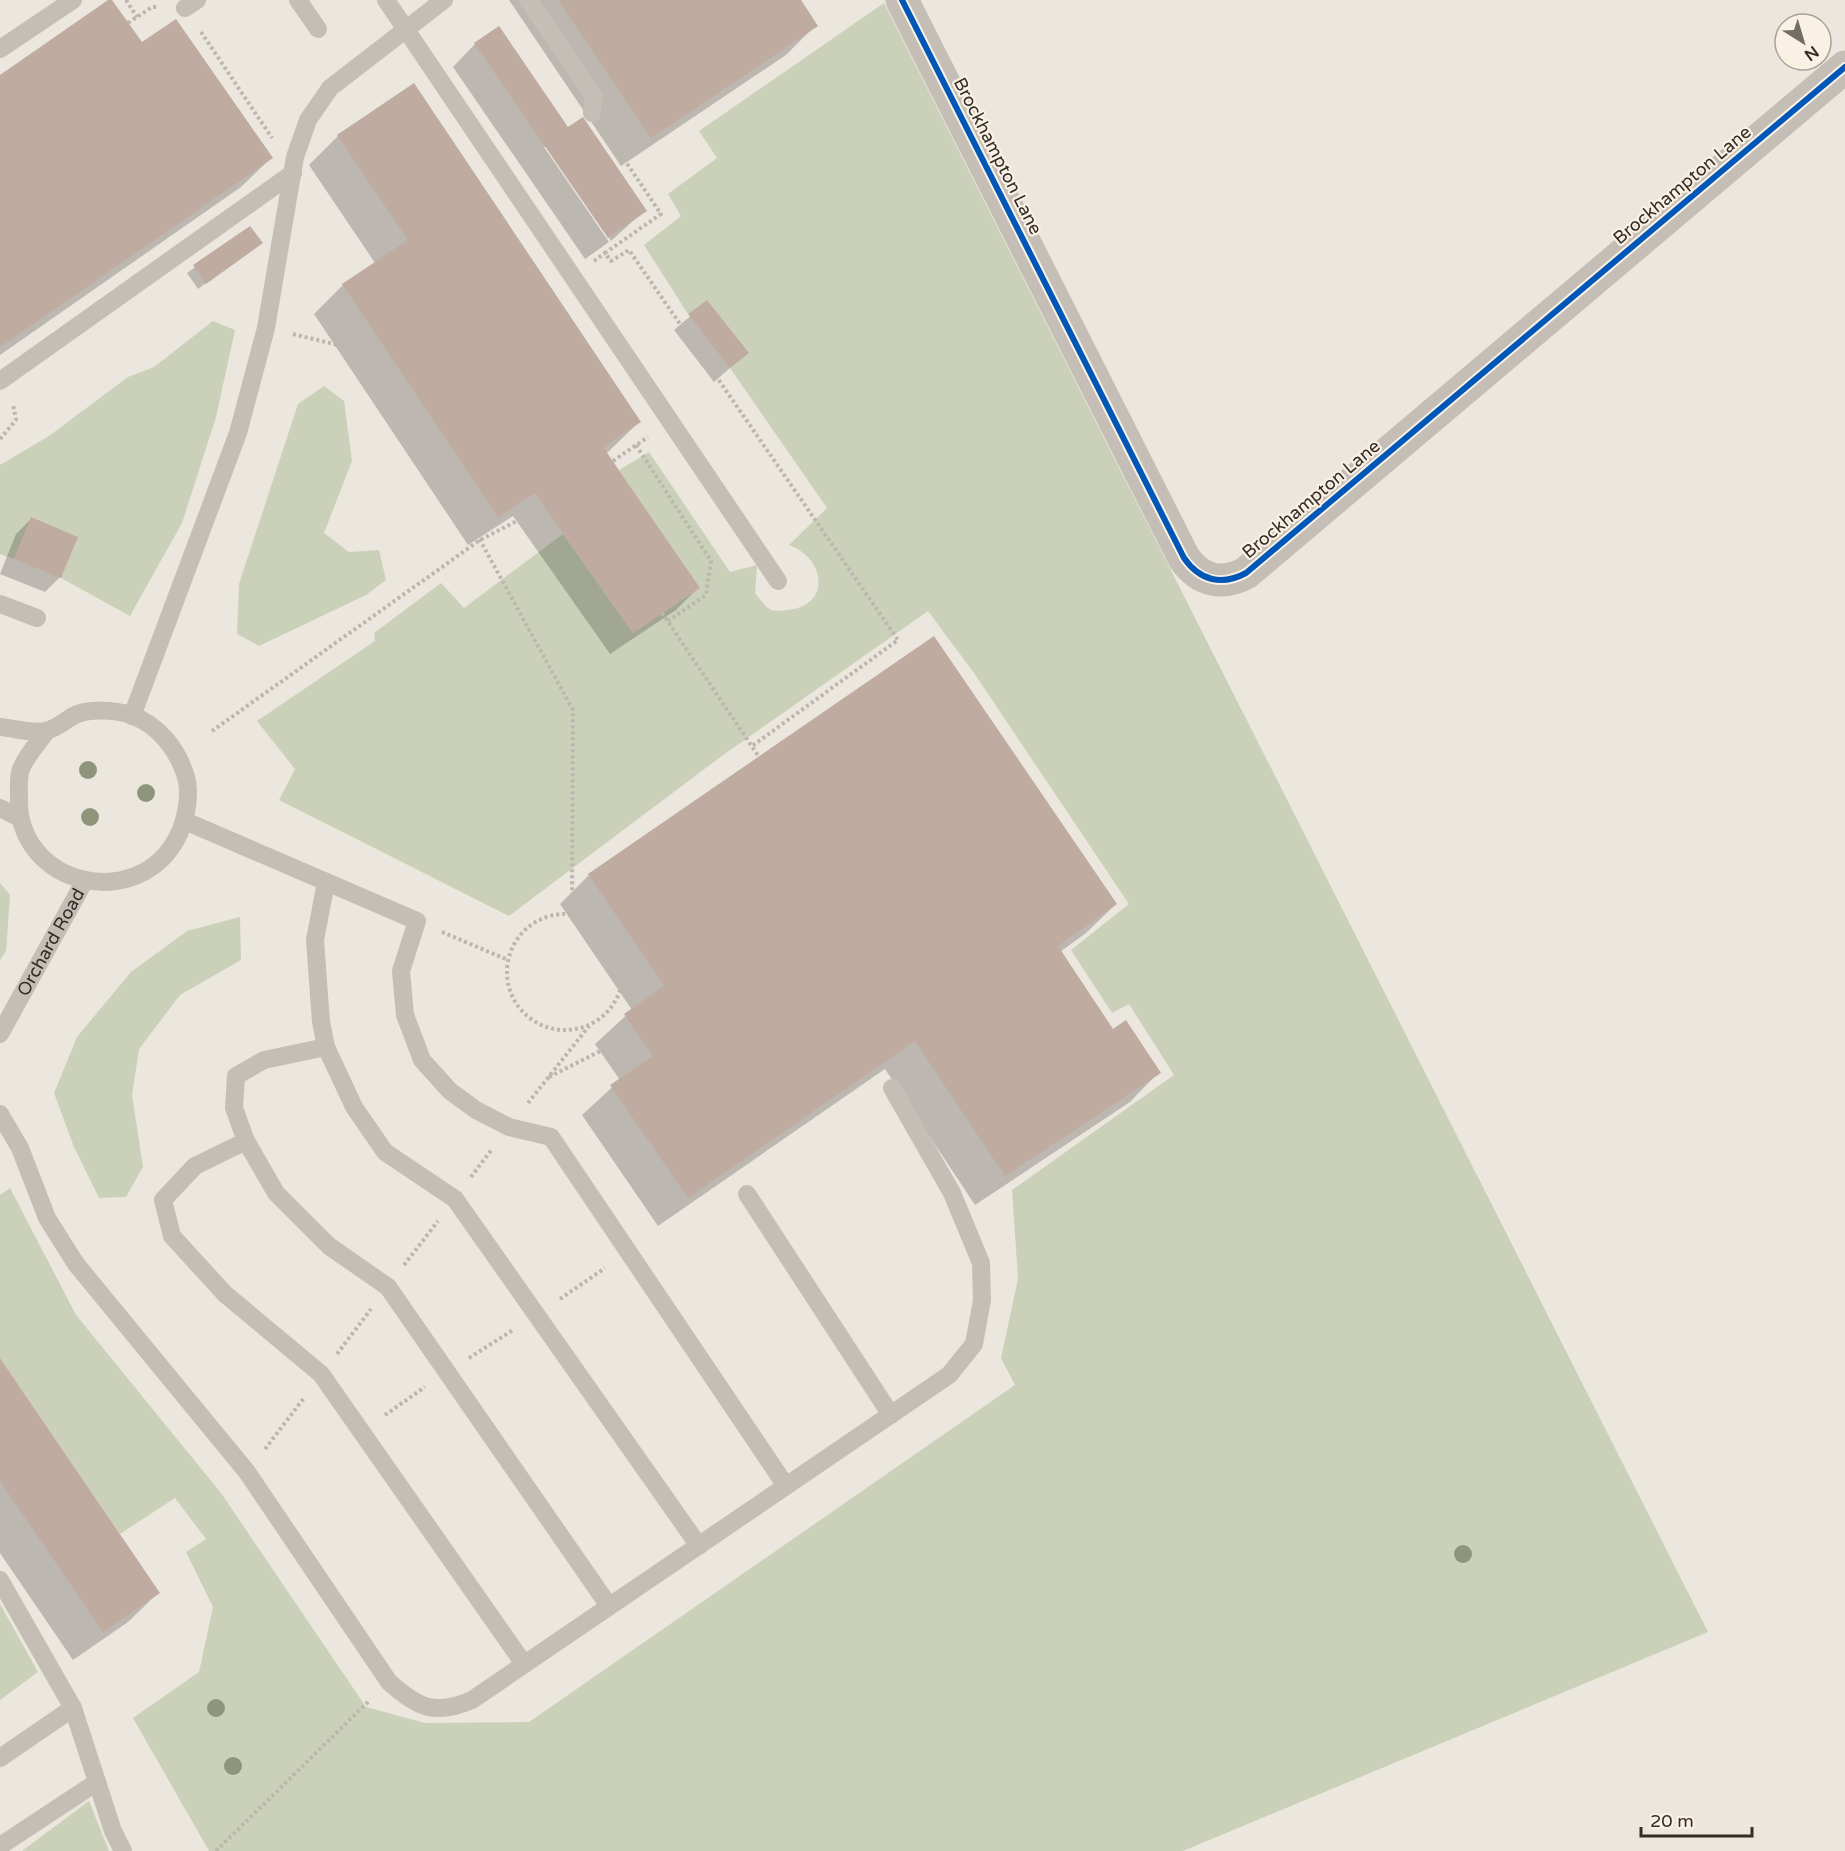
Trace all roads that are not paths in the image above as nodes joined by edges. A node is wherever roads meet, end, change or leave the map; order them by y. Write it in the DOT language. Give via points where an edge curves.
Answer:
graph roads {
  1 [pos="73,0"];
  2 [pos="298,0"];
  3 [pos="386,0"];
  4 [pos="444,0"];
  5 [pos="528,0"];
  6 [pos="902,0"];
  7 [pos="318,28"];
  8 [pos="405,28"];
  9 [pos="0,49"];
  10 [pos="1845,67"];
  11 [pos="592,113"];
  12 [pos="293,173"];
  13 [pos="0,381"];
  14 [pos="778,581"];
  15 [pos="0,604"];
  16 [pos="37,618"];
  17 [pos="132,716"];
  18 [pos="0,727"];
  19 [pos="46,732"];
  20 [pos="0,808"];
  21 [pos="18,817"];
  22 [pos="185,821"];
  23 [pos="84,882"];
  24 [pos="326,882"];
  25 [pos="0,1034"];
  26 [pos="326,1047"];
  27 [pos="892,1088"];
  28 [pos="0,1114"];
  29 [pos="246,1141"];
  30 [pos="747,1194"];
  31 [pos="891,1415"];
  32 [pos="786,1486"];
  33 [pos="699,1546"];
  34 [pos="0,1580"];
  35 [pos="609,1606"];
  36 [pos="524,1664"];
  37 [pos="73,1708"];
  38 [pos="0,1758"];
  39 [pos="97,1782"];
  40 [pos="0,1846"];
  41 [pos="123,1851"];
  1 -- 9 [label="lane"];
  2 -- 7 [label="lane"];
  3 -- 8 [label="lane"];
  4 -- 8 [label="lane"];
  5 -- 11 [label="lane" via="594,96"];
  6 -- 10 [label="street, Brockhampton Lane" via="1184,558 1200,575 1224,581 1246,573"];
  8 -- 12 [label="lane" via="330,88 308,120"];
  8 -- 14 [label="lane"];
  12 -- 13 [label="lane"];
  12 -- 17 [label="lane" via="266,328 238,434"];
  15 -- 16 [label="lane"];
  17 -- 19 [label="lane" via="110,710 77,714"];
  17 -- 22 [label="lane" via="158,730 177,753 188,780"];
  18 -- 19 [label="lane"];
  19 -- 21 [label="lane" via="20,770"];
  20 -- 21 [label="lane"];
  21 -- 23 [label="lane" via="32,847 58,872"];
  22 -- 23 [label="lane" via="172,849 151,869 119,882"];
  22 -- 24 [label="lane"];
  23 -- 25 [label="lane, Orchard Road"];
  24 -- 26 [label="lane" via="315,940"];
  24 -- 32 [label="lane" via="417,921 401,971 405,1015 422,1059 450,1091 476,1110 509,1127 551,1137"];
  26 -- 29 [label="lane" via="264,1060 236,1076 234,1108"];
  26 -- 33 [label="lane" via="354,1107 385,1152 455,1199"];
  27 -- 31 [label="lane" via="952,1193 981,1263 982,1300 974,1344 949,1375"];
  28 -- 36 [label="lane" via="20,1148 47,1218 76,1264 247,1472 389,1682 408,1700 450,1709 472,1700"];
  29 -- 35 [label="lane" via="276,1193 329,1246 388,1287"];
  29 -- 36 [label="lane" via="195,1166 163,1200 172,1236 225,1294 321,1374"];
  30 -- 31 [label="lane"];
  31 -- 32 [label="lane"];
  32 -- 33 [label="lane"];
  33 -- 35 [label="lane"];
  34 -- 37 [label="lane"];
  35 -- 36 [label="lane"];
  37 -- 38 [label="lane"];
  37 -- 39 [label="lane"];
  39 -- 40 [label="lane"];
  39 -- 41 [label="lane" via="112,1831"];
}
